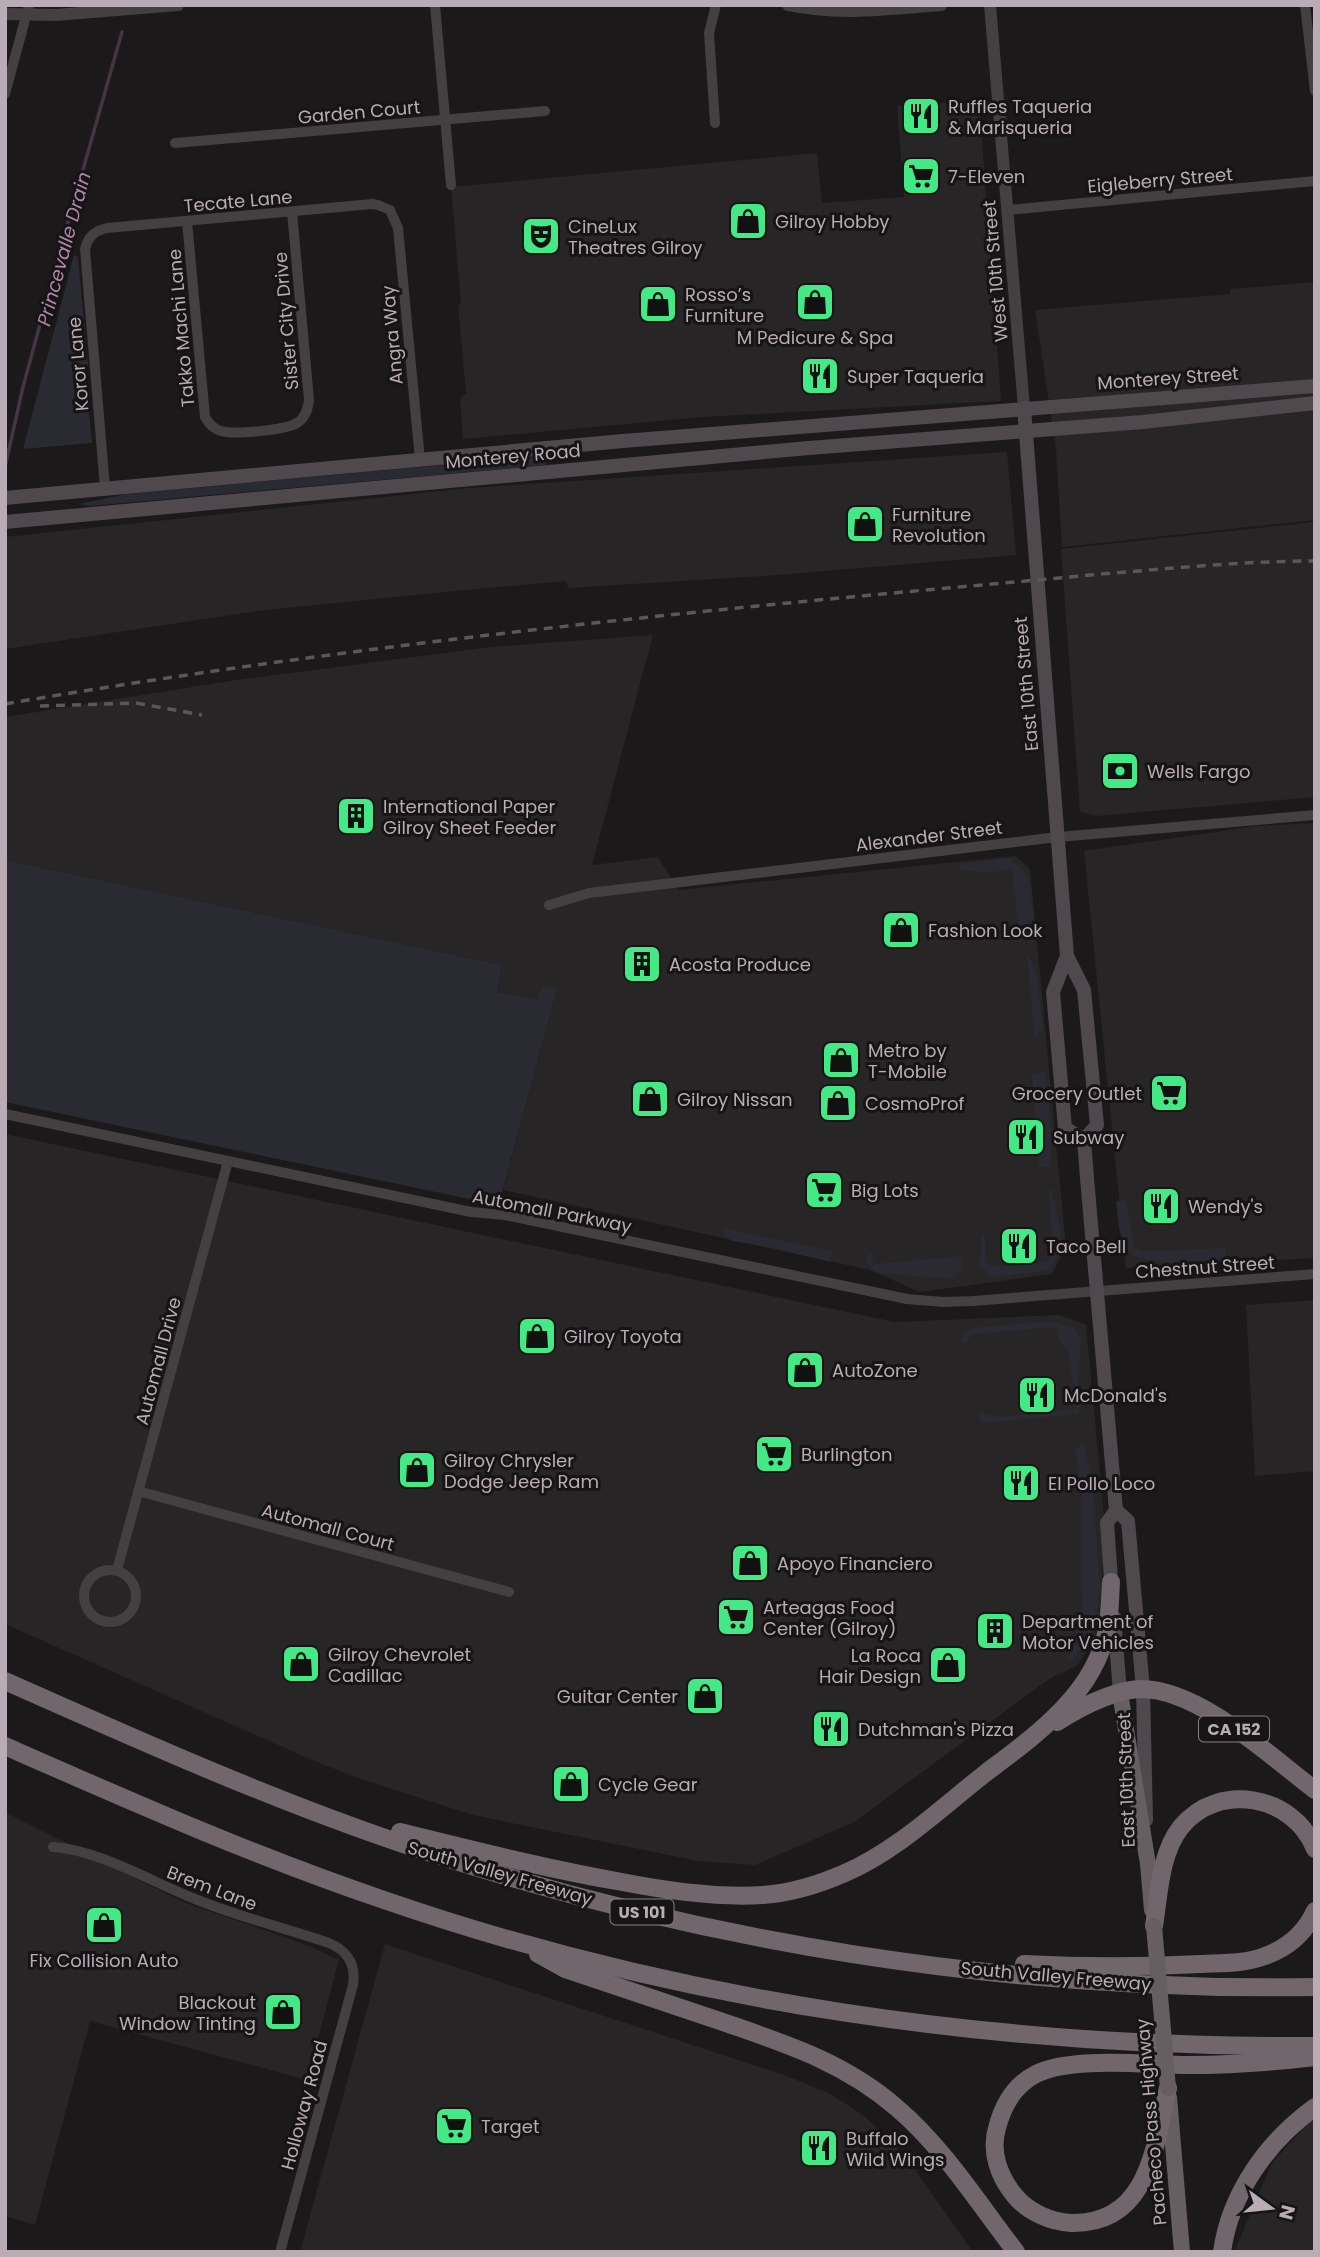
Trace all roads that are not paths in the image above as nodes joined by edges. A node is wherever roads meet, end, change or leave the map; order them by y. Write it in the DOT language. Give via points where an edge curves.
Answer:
graph roads {
  1 [pos="177,5"];
  2 [pos="435,5"];
  3 [pos="716,5"];
  4 [pos="788,5"];
  5 [pos="941,5"];
  6 [pos="990,5"];
  7 [pos="1305,5"];
  8 [pos="28,10"];
  9 [pos="5,14"];
  10 [pos="1315,91"];
  11 [pos="5,94"];
  12 [pos="545,111"];
  13 [pos="445,120"];
  14 [pos="715,123"];
  15 [pos="175,143"];
  16 [pos="1315,181"];
  17 [pos="451,186"];
  18 [pos="1007,209"];
  19 [pos="390,210"];
  20 [pos="292,212"];
  21 [pos="187,221"];
  22 [pos="90,237"];
  23 [pos="1315,386"];
  24 [pos="1315,402"];
  25 [pos="1024,408"];
  26 [pos="256,430"];
  27 [pos="1025,432"];
  28 [pos="419,460"];
  29 [pos="105,488"];
  30 [pos="5,498"];
  31 [pos="5,522"];
  32 [pos="1315,815"];
  33 [pos="1058,837"];
  34 [pos="549,905"];
  35 [pos="1067,956"];
  36 [pos="5,1114"];
  37 [pos="1084,1140"];
  38 [pos="228,1161"];
  39 [pos="1315,1275"];
  40 [pos="1097,1290"];
  41 [pos="138,1491"];
  42 [pos="1116,1510"];
  43 [pos="117,1570"];
  44 [pos="1111,1582"];
  45 [pos="509,1592"];
  46 [pos="5,1681"];
  47 [pos="1143,1689"];
  48 [pos="1120,1693"];
  49 [pos="1025,1744"];
  50 [pos="5,1746"];
  51 [pos="1315,1790"];
  52 [pos="301,1807"];
  53 [pos="53,1847"];
  54 [pos="1315,1849"];
  55 [pos="1147,1864"];
  56 [pos="1315,1911"];
  57 [pos="1154,1926"];
  58 [pos="514,1940"];
  59 [pos="870,1956"];
  60 [pos="353,1967"];
  61 [pos="1315,1987"];
  62 [pos="1315,2046"];
  63 [pos="1315,2057"];
  64 [pos="1168,2088"];
  65 [pos="1315,2107"];
  66 [pos="280,2252"];
  67 [pos="1016,2252"];
  68 [pos="1182,2252"];
  69 [pos="1223,2252"];
  1 -- 8 [label="street" via="56,15"];
  2 -- 13 [label="street"];
  3 -- 14 [label="street" via="709,33"];
  4 -- 5 [label="street" via="826,12"];
  6 -- 18 [label="street, West 10th Street"];
  7 -- 10 [label="street"];
  8 -- 9 [label="street"];
  8 -- 11 [label="street"];
  12 -- 13 [label="street, Garden Court"];
  13 -- 15 [label="street, Garden Court"];
  13 -- 17 [label="street"];
  16 -- 18 [label="street, Eigleberry Street"];
  18 -- 25 [label="street, West 10th Street"];
  19 -- 20 [label="street, Tecate Lane" via="372,204"];
  19 -- 28 [label="street, Angra Way" via="398,228"];
  20 -- 21 [label="street, Tecate Lane"];
  20 -- 26 [label="street, Sister City Drive" via="308,407 303,419 291,426"];
  21 -- 22 [label="street, Tecate Lane" via="107,228"];
  21 -- 26 [label="street, Takko Machi Lane" via="205,417 212,427 224,432"];
  22 -- 29 [label="street, Koror Lane" via="85,256"];
  23 -- 25 [label="main road, Monterey Street"];
  24 -- 27 [label="main road"];
  25 -- 27 [label="main road, East 10th Street"];
  25 -- 28 [label="main road, Monterey Road"];
  27 -- 31 [label="main road, Monterey Road"];
  27 -- 33 [label="main road, East 10th Street"];
  28 -- 29 [label="main road, Monterey Road"];
  29 -- 30 [label="main road, Monterey Road"];
  32 -- 33 [label="street, Alexander Street"];
  33 -- 34 [label="street, Alexander Street" via="589,893"];
  33 -- 35 [label="main road, East 10th Street"];
  35 -- 37 [label="main road, East 10th Street" via="1084,990 1097,1125"];
  35 -- 37 [label="main road, East 10th Street" via="1053,992 1065,1128"];
  36 -- 38 [label="street, Automall Parkway"];
  37 -- 40 [label="main road, East 10th Street"];
  38 -- 40 [label="street, Automall Parkway" via="907,1299 959,1302"];
  38 -- 41 [label="street, Automall Drive"];
  39 -- 40 [label="street, Chestnut Street"];
  40 -- 42 [label="main road, East 10th Street"];
  41 -- 43 [label="street, Automall Drive"];
  41 -- 45 [label="street, Automall Court"];
  42 -- 44 [label="main road, East 10th Street" via="1107,1523"];
  42 -- 47 [label="main road, East 10th Street" via="1128,1521"];
  43 -- 43 [label="street" via="98,1572 85,1589 87,1608 105,1622 123,1619 136,1603 134,1583"];
  44 -- 48 [label="main road, East 10th Street"];
  44 -- 49 [label="highway" via="1107,1629 1091,1674"];
  46 -- 52 [label="highway, South Valley Freeway / US 101"];
  47 -- 48 [label="highway, CA 152"];
  47 -- 51 [label="highway, CA 152" via="1173,1695 1209,1711"];
  47 -- 55 [label="main road, East 10th Street"];
  48 -- 49 [label="highway" via="1078,1710"];
  48 -- 55 [label="highway, East 10th Street"];
  49 -- 52 [label="highway" via="866,1862 807,1886 766,1894 676,1891 594,1877"];
  50 -- 58 [label="highway" via="270,1859 385,1901"];
  52 -- 59 [label="highway, South Valley Freeway / US 101" via="453,1860 582,1897 712,1928"];
  53 -- 60 [label="street, Brem Lane" via="90,1855 214,1907 329,1943 344,1951"];
  54 -- 57 [label="highway" via="1301,1826 1267,1803 1229,1799 1211,1804 1180,1828 1171,1844"];
  55 -- 57 [label="highway, Pacheco Pass Highway"];
  56 -- 59 [label="highway" via="1294,1940 1262,1958 1245,1961 1100,1966"];
  57 -- 64 [label="highway, Pacheco Pass Highway, bridge"];
  58 -- 62 [label="highway" via="692,1984 902,2021 1115,2042"];
  58 -- 67 [label="highway" via="565,1969 785,2043 854,2075 912,2121"];
  59 -- 61 [label="highway, South Valley Freeway / US 101" via="1083,1980"];
  60 -- 66 [label="street, Holloway Road" via="353,1985"];
  63 -- 64 [label="highway" via="1228,2064 1074,2064 1035,2074 1010,2095 1001,2112 994,2150 1006,2184 1017,2199 1047,2218 1082,2223 1115,2212 1130,2200 1148,2171"];
  64 -- 68 [label="highway, Pacheco Pass Highway"];
  65 -- 69 [label="highway" via="1274,2143 1253,2171 1235,2208"];
}
